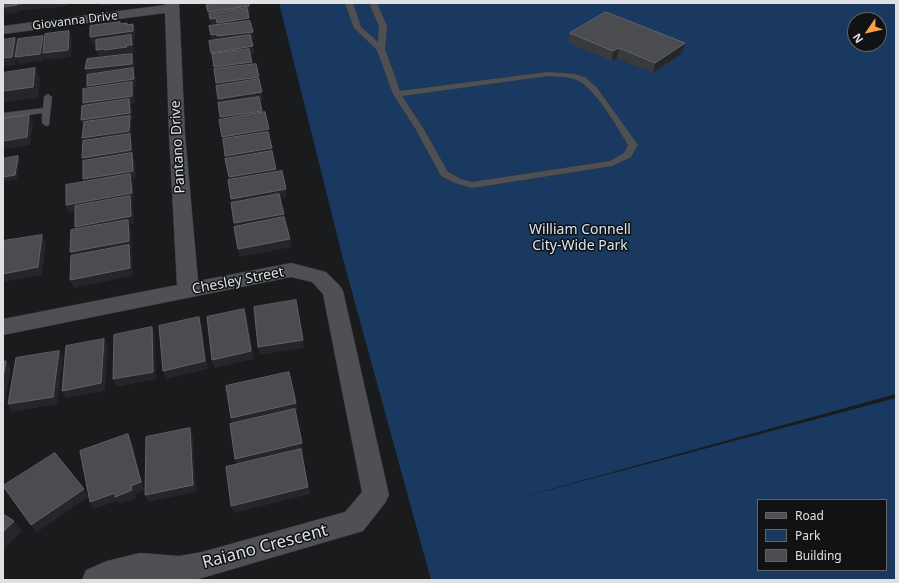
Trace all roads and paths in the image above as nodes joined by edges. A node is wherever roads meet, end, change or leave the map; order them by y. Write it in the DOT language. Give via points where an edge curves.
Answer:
graph roads {
  1 [pos="350,3"];
  2 [pos="373,3"];
  3 [pos="172,6"];
  4 [pos="3,30"];
  5 [pos="381,49"];
  6 [pos="397,94"];
  7 [pos="48,97"];
  8 [pos="47,110"];
  9 [pos="3,116"];
  10 [pos="46,123"];
  11 [pos="188,291"];
  12 [pos="3,328"];
  13 [pos="376,495"];
  14 [pos="96,580"];
  1 -- 5 [label="lane" via="358,28"];
  2 -- 5 [label="lane" via="383,26"];
  3 -- 4 [label="street, Giovanna Drive"];
  3 -- 11 [label="street, Pantano Drive" via="177,134"];
  5 -- 6 [label="lane"];
  6 -- 6 [label="lane" via="548,74 571,76 583,79 592,89 633,145 628,155 612,163 472,185 444,174"];
  7 -- 8 [label="lane"];
  8 -- 9 [label="lane"];
  8 -- 10 [label="lane"];
  11 -- 12 [label="street, Chesley Street"];
  11 -- 13 [label="street, Chesley Street" via="291,270 319,277 333,291"];
  13 -- 14 [label="street, Raiano Crescent" via="353,522 202,565 179,569 140,566 107,574"];
}
